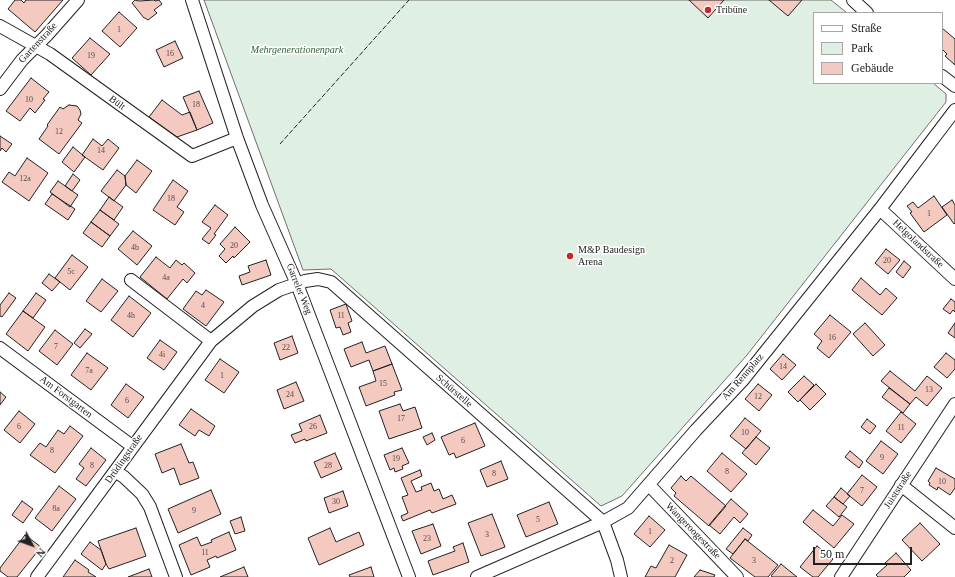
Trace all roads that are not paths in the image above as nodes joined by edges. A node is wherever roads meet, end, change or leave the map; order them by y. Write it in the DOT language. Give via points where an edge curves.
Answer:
graph roads {
  1 [pos="78,0"];
  2 [pos="192,0"];
  3 [pos="853,0"];
  4 [pos="866,12"];
  5 [pos="0,26"];
  6 [pos="35,46"];
  7 [pos="943,77"];
  8 [pos="955,86"];
  9 [pos="0,89"];
  10 [pos="955,110"];
  11 [pos="237,138"];
  12 [pos="880,209"];
  13 [pos="955,279"];
  14 [pos="131,280"];
  15 [pos="297,284"];
  16 [pos="211,341"];
  17 [pos="0,348"];
  18 [pos="955,404"];
  19 [pos="132,446"];
  20 [pos="115,471"];
  21 [pos="649,485"];
  22 [pos="901,485"];
  23 [pos="603,522"];
  24 [pos="955,528"];
  25 [pos="37,577"];
  26 [pos="176,577"];
  27 [pos="409,577"];
  28 [pos="476,577"];
  29 [pos="622,577"];
  30 [pos="737,577"];
  31 [pos="841,577"];
  1 -- 6 [label="street, Gartenstraße"];
  2 -- 11 [label="street, Garreler Weg"];
  3 -- 4 [label="street"];
  5 -- 6 [label="street, Bült"];
  6 -- 9 [label="street, Gartenstraße"];
  6 -- 11 [label="street, Bült" via="50,54 192,156"];
  7 -- 8 [label="street"];
  10 -- 12 [label="street, Am Rennplatz"];
  11 -- 15 [label="street, Garreler Weg" via="262,205"];
  12 -- 13 [label="street, Helgolandstraße"];
  12 -- 21 [label="street, Am Rennplatz" via="742,381"];
  14 -- 16 [label="street"];
  15 -- 16 [label="street, Drüdingstraße" via="279,290 253,306"];
  15 -- 23 [label="street, Schürstelle" via="318,279 331,282"];
  15 -- 27 [label="street, Garreler Weg"];
  16 -- 19 [label="street, Drüdingstraße"];
  17 -- 19 [label="street, Am Forstgarten"];
  18 -- 22 [label="street, Juiststraße"];
  19 -- 20 [label="street, Drüdingstraße"];
  20 -- 25 [label="street, Drüdingstraße"];
  20 -- 26 [label="street" via="142,494 150,507"];
  21 -- 23 [label="street, Am Rennplatz" via="628,508"];
  21 -- 30 [label="street, Wangeroogestraße"];
  22 -- 24 [label="street"];
  22 -- 31 [label="street, Juiststraße"];
  23 -- 28 [label="street, Am Rennplatz"];
  23 -- 29 [label="street"];
}
